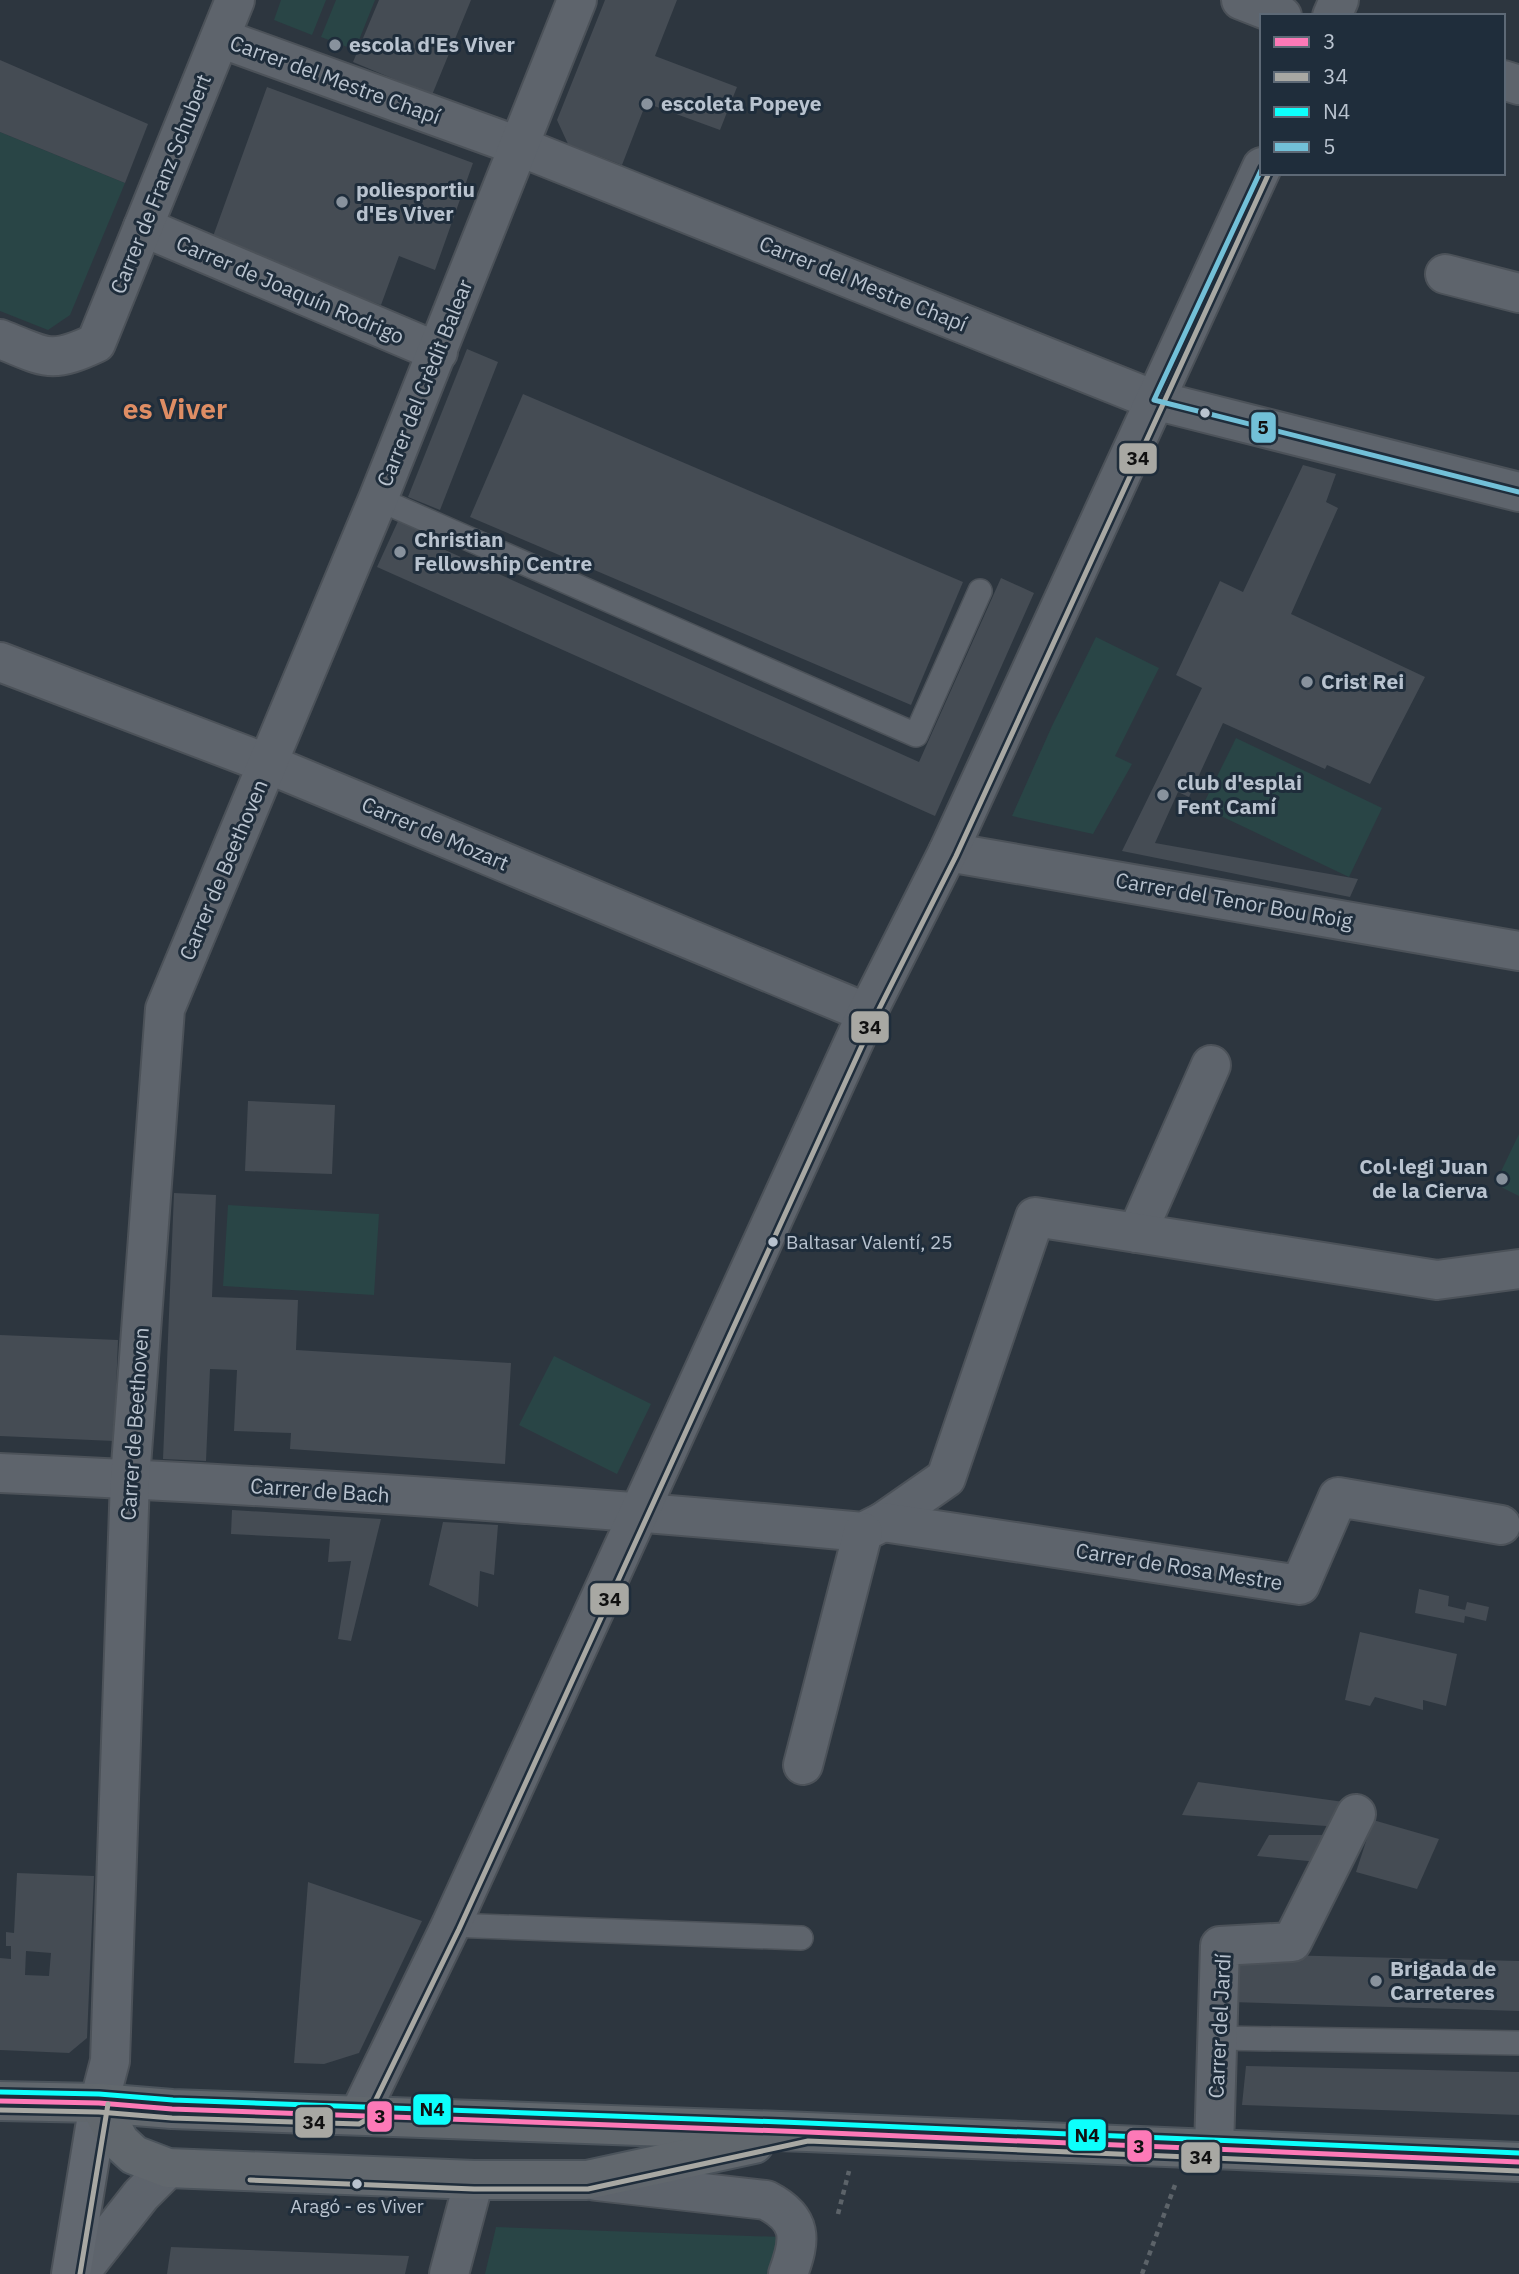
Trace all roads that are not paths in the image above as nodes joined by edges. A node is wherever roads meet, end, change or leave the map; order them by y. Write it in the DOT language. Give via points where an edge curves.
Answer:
graph roads {
  1 [pos="235,0"];
  2 [pos="577,0"];
  3 [pos="1241,0"];
  4 [pos="1277,14"];
  5 [pos="220,38"];
  6 [pos="517,146"];
  7 [pos="1260,171"];
  8 [pos="143,227"];
  9 [pos="1446,274"];
  10 [pos="1519,293"];
  11 [pos="0,339"];
  12 [pos="438,352"];
  13 [pos="1154,400"];
  14 [pos="1519,492"];
  15 [pos="378,499"];
  16 [pos="980,591"];
  17 [pos="0,662"];
  18 [pos="268,764"];
  19 [pos="948,852"];
  20 [pos="1519,951"];
  21 [pos="867,1013"];
  22 [pos="1211,1065"];
  23 [pos="1137,1233"];
  24 [pos="1519,1269"];
  25 [pos="0,1474"];
  26 [pos="130,1479"];
  27 [pos="640,1511"];
  28 [pos="1501,1525"];
  29 [pos="873,1527"];
  30 [pos="803,1765"];
  31 [pos="1356,1814"];
  32 [pos="451,1925"];
  33 [pos="801,1938"];
  34 [pos="1218,2038"];
  35 [pos="1519,2043"];
  36 [pos="0,2101"];
  37 [pos="99,2103"];
  38 [pos="359,2115"];
  39 [pos="807,2132"];
  40 [pos="1202,2149"];
  41 [pos="1519,2162"];
  42 [pos="168,2168"];
  43 [pos="474,2180"];
  44 [pos="587,2180"];
  45 [pos="71,2274"];
  46 [pos="79,2274"];
  47 [pos="449,2274"];
  48 [pos="788,2274"];
  1 -- 5 [label="street, Carrer de Franz Schubert"];
  2 -- 6 [label="street, Carrer del Crèdit Balear"];
  3 -- 4 [label="street"];
  5 -- 6 [label="street, Carrer del Mestre Chapí"];
  5 -- 8 [label="street, Carrer de Franz Schubert"];
  6 -- 12 [label="street, Carrer del Crèdit Balear"];
  6 -- 13 [label="street, Carrer del Mestre Chapí"];
  7 -- 13 [label="street"];
  8 -- 11 [label="street, Carrer de Franz Schubert" via="96,343 72,355 49,358"];
  8 -- 12 [label="street, Carrer de Joaquín Rodrigo"];
  9 -- 10 [label="street"];
  12 -- 15 [label="street, Carrer del Crèdit Balear"];
  13 -- 14 [label="street, Carrer del Mestre Chapí"];
  13 -- 19 [label="street"];
  15 -- 16 [label="lane" via="916,735"];
  15 -- 18 [label="street, Carrer del Crèdit Balear"];
  17 -- 18 [label="street, Carrer de Mozart"];
  18 -- 21 [label="street, Carrer de Mozart"];
  18 -- 26 [label="street, Carrer de Beethoven" via="166,1009"];
  19 -- 20 [label="street, Carrer del Tenor Bou Roig"];
  19 -- 21 [label="street"];
  21 -- 27 [label="street"];
  22 -- 23 [label="street"];
  23 -- 24 [label="street" via="1437,1280"];
  23 -- 29 [label="street" via="1035,1217 946,1478"];
  25 -- 26 [label="street, Carrer de Bach"];
  26 -- 27 [label="street, Carrer de Bach"];
  26 -- 37 [label="street, Carrer de Beethoven" via="110,2062"];
  27 -- 29 [label="street, Carrer de Rosa Mestre"];
  27 -- 32 [label="street"];
  28 -- 29 [label="street, Carrer de Rosa Mestre" via="1338,1497 1300,1585"];
  29 -- 30 [label="street"];
  31 -- 34 [label="street, Carrer del Jardí" via="1292,1942 1220,1945"];
  32 -- 33 [label="lane"];
  32 -- 38 [label="street"];
  34 -- 35 [label="lane"];
  34 -- 40 [label="street, Carrer del Jardí"];
  36 -- 37 [label="main road"];
  37 -- 38 [label="main road"];
  37 -- 42 [label="main road" via="120,2142 134,2155"];
  37 -- 45 [label="street"];
  38 -- 39 [label="main road"];
  39 -- 40 [label="main road"];
  39 -- 44 [label="main road"];
  40 -- 41 [label="main road"];
  42 -- 43 [label="main road"];
  42 -- 46 [label="street"];
  43 -- 44 [label="main road"];
  43 -- 47 [label="street"];
  44 -- 48 [label="street" via="766,2200 784,2209 798,2235"];
}
